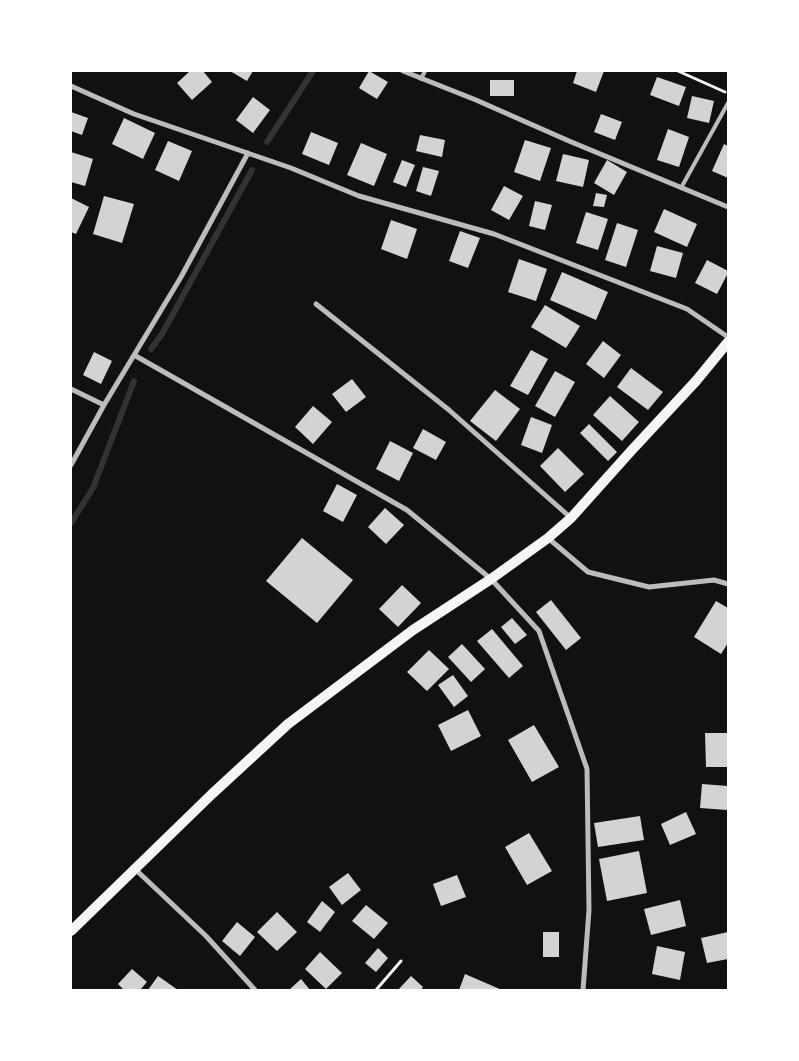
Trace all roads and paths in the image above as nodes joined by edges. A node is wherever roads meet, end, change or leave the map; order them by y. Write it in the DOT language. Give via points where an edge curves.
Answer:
graph roads {
  1 [pos="403,71"];
  2 [pos="425,71"];
  3 [pos="678,71"];
  4 [pos="421,79"];
  5 [pos="71,86"];
  6 [pos="728,94"];
  7 [pos="728,103"];
  8 [pos="248,152"];
  9 [pos="681,188"];
  10 [pos="728,207"];
  11 [pos="316,304"];
  12 [pos="728,337"];
  13 [pos="728,342"];
  14 [pos="134,355"];
  15 [pos="71,389"];
  16 [pos="104,406"];
  17 [pos="71,465"];
  18 [pos="571,518"];
  19 [pos="548,538"];
  20 [pos="491,579"];
  21 [pos="728,584"];
  22 [pos="135,869"];
  23 [pos="71,932"];
  24 [pos="401,961"];
  25 [pos="255,990"];
  26 [pos="376,990"];
  27 [pos="583,990"];
  1 -- 4 [label="street"];
  2 -- 4 [label="lane"];
  3 -- 6 [label="path"];
  4 -- 9 [label="street"];
  5 -- 8 [label="street" via="134,114"];
  7 -- 9 [label="lane"];
  8 -- 12 [label="street" via="359,196 503,238 687,309"];
  8 -- 14 [label="street" via="181,277"];
  9 -- 10 [label="street"];
  11 -- 18 [label="street" via="449,410"];
  13 -- 18 [label="main road"];
  14 -- 16 [label="street"];
  14 -- 20 [label="street" via="406,510"];
  15 -- 16 [label="street"];
  16 -- 17 [label="street"];
  18 -- 19 [label="main road"];
  19 -- 20 [label="main road"];
  19 -- 21 [label="street" via="588,572 649,587 714,580"];
  20 -- 22 [label="main road" via="413,630 288,724"];
  20 -- 27 [label="street" via="539,631 587,769 589,910"];
  22 -- 23 [label="main road"];
  22 -- 25 [label="street" via="206,936"];
  24 -- 26 [label="path"];
}
